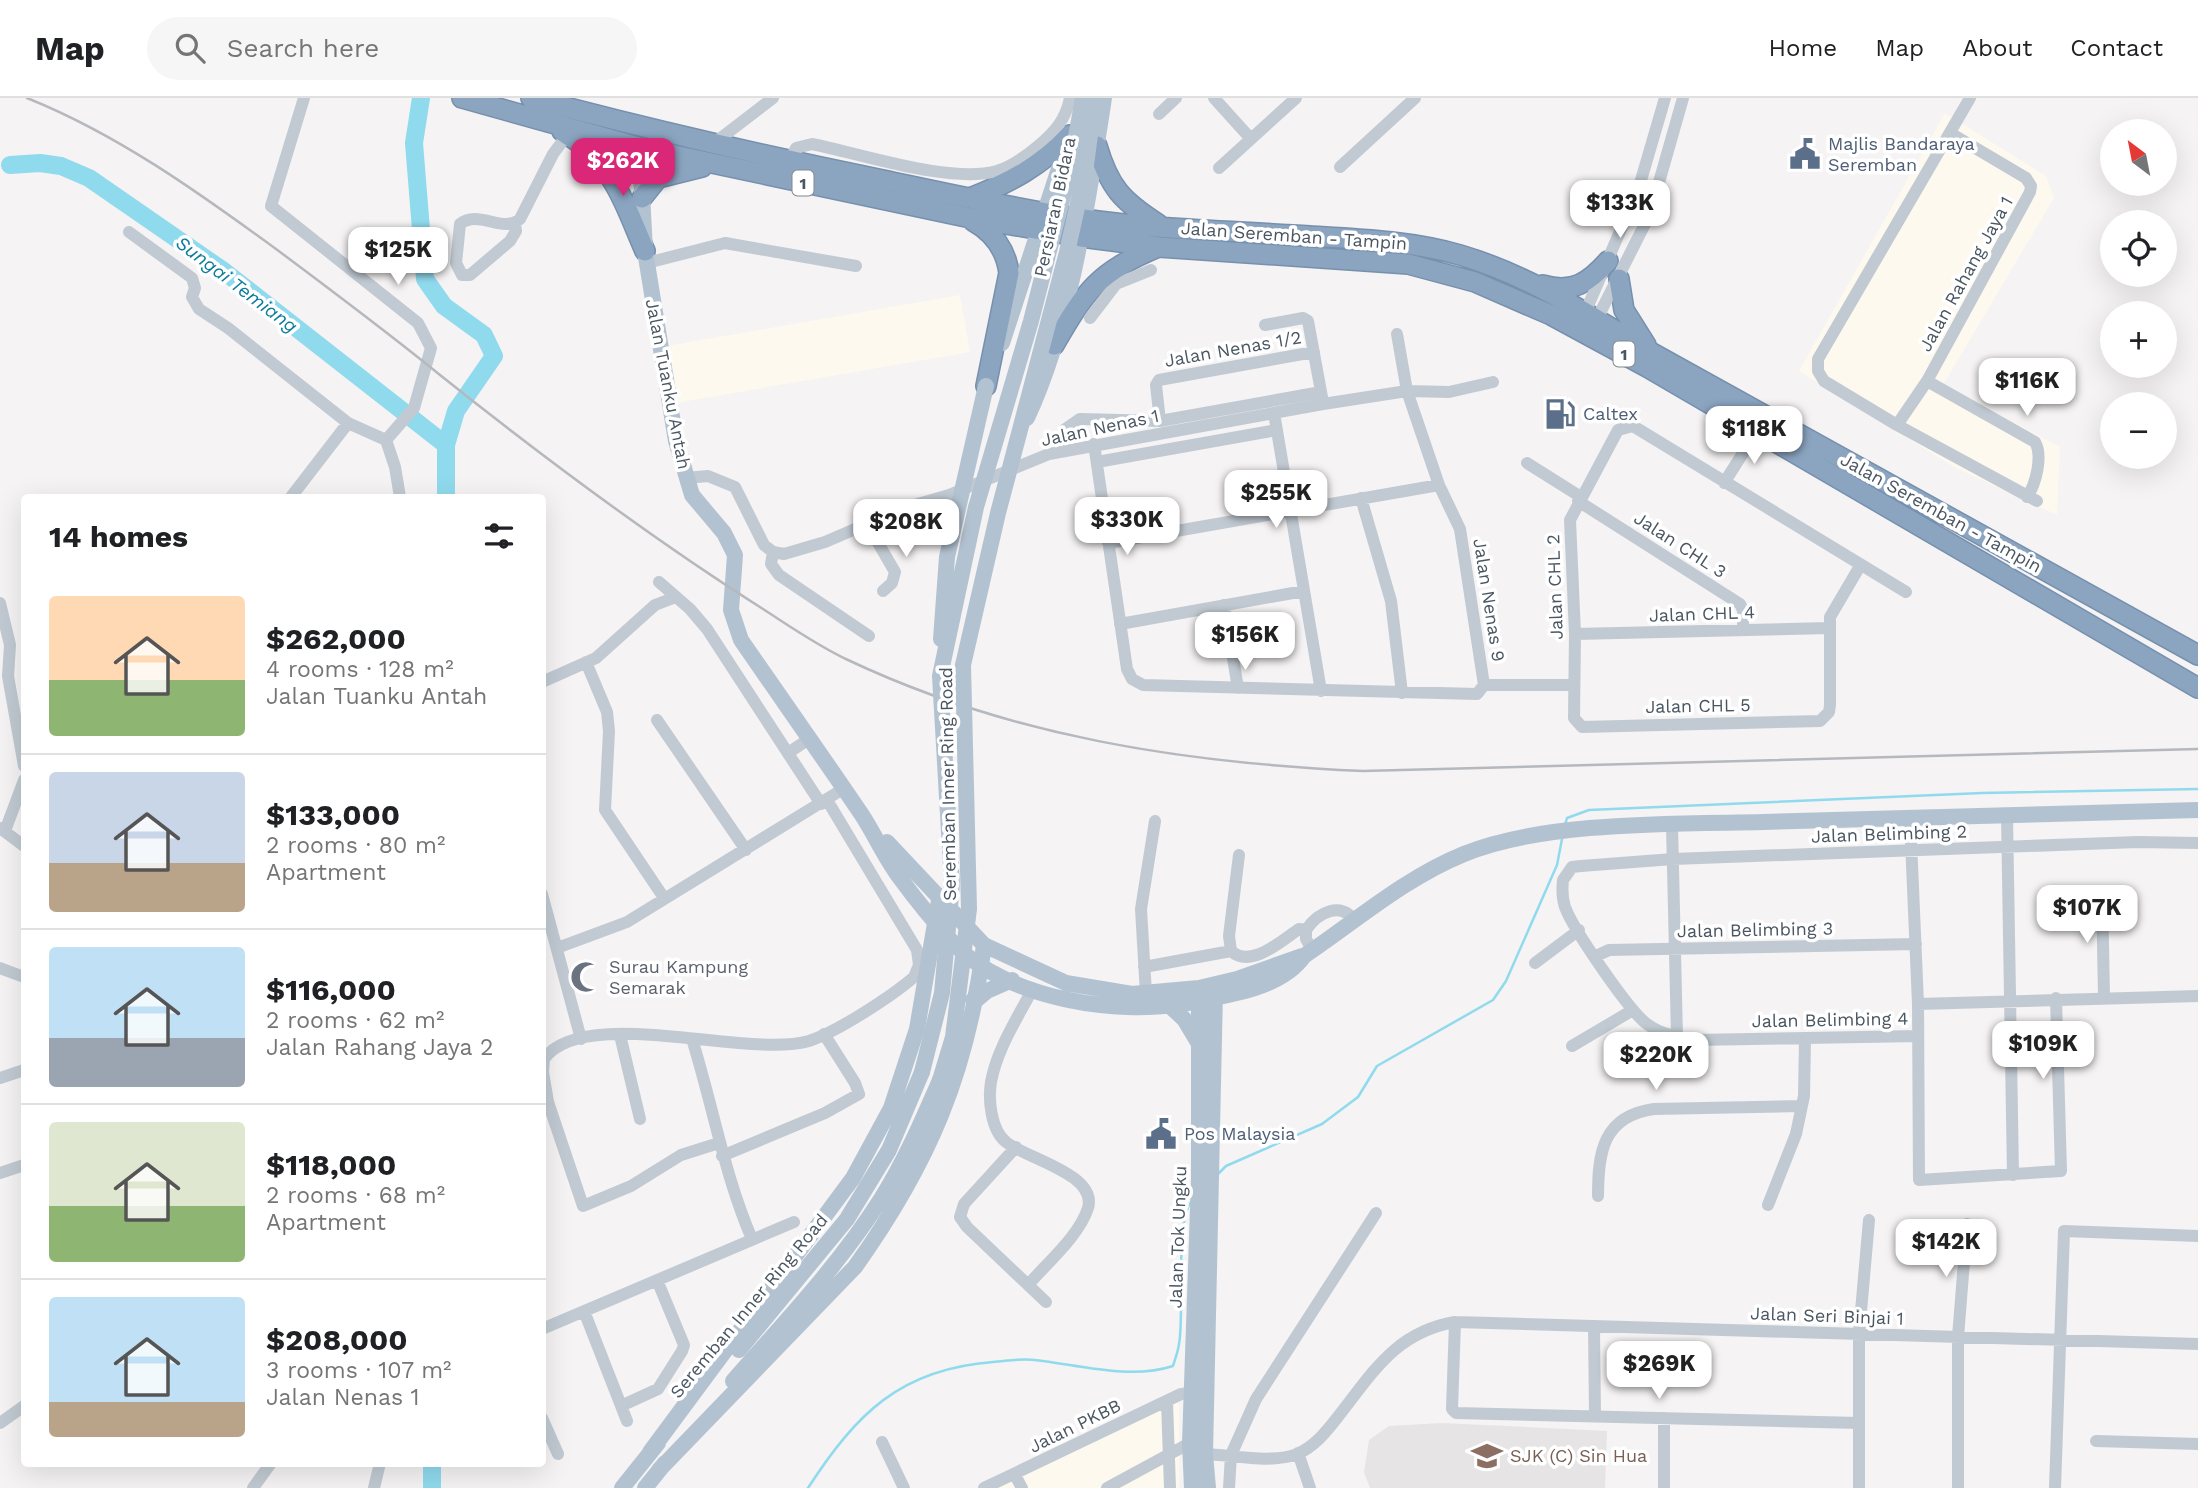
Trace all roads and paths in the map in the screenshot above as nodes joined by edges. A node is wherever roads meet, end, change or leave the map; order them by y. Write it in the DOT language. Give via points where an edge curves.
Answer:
graph roads {
  1 [pos="304,98"];
  2 [pos="462,98"];
  3 [pos="531,98"];
  4 [pos="774,98"];
  5 [pos="1070,98"];
  6 [pos="1077,98"];
  7 [pos="1083,98"];
  8 [pos="1096,98"];
  9 [pos="1104,98"];
  10 [pos="1176,98"];
  11 [pos="1214,98"];
  12 [pos="1296,98"];
  13 [pos="1415,98"];
  14 [pos="1665,98"];
  15 [pos="1684,98"];
  16 [pos="1970,98"];
  17 [pos="1159,114"];
  18 [pos="550,122"];
  19 [pos="1950,133"];
  20 [pos="568,134"];
  21 [pos="1070,135"];
  22 [pos="1251,139"];
  23 [pos="713,144"];
  24 [pos="1097,146"];
  25 [pos="641,147"];
  26 [pos="790,161"];
  27 [pos="602,162"];
  28 [pos="717,166"];
  29 [pos="1340,167"];
  30 [pos="1219,168"];
  31 [pos="1090,181"];
  32 [pos="1054,184"];
  33 [pos="642,198"];
  34 [pos="967,207"];
  35 [pos="1043,221"];
  36 [pos="515,223"];
  37 [pos="1082,228"];
  38 [pos="129,232"];
  39 [pos="1161,237"];
  40 [pos="646,257"];
  41 [pos="1608,261"];
  42 [pos="856,266"];
  43 [pos="1151,270"];
  44 [pos="1519,277"];
  45 [pos="1619,279"];
  46 [pos="1023,285"];
  47 [pos="1068,288"];
  48 [pos="1591,316"];
  49 [pos="1090,318"];
  50 [pos="1039,322"];
  51 [pos="1265,324"];
  52 [pos="1397,334"];
  53 [pos="1054,345"];
  54 [pos="1314,352"];
  55 [pos="1651,353"];
  56 [pos="1927,381"];
  57 [pos="1493,382"];
  58 [pos="986,386"];
  59 [pos="1407,391"];
  60 [pos="1322,398"];
  61 [pos="1274,414"];
  62 [pos="1143,420"];
  63 [pos="1160,421"];
  64 [pos="348,423"];
  65 [pos="1897,425"];
  66 [pos="1277,430"];
  67 [pos="1757,431"];
  68 [pos="1145,435"];
  69 [pos="1019,436"];
  70 [pos="386,440"];
  71 [pos="1094,444"];
  72 [pos="1062,451"];
  73 [pos="1097,462"];
  74 [pos="1527,463"];
  75 [pos="685,478"];
  76 [pos="1724,483"];
  77 [pos="1439,485"];
  78 [pos="292,494"];
  79 [pos="400,494"];
  80 [pos="1360,498"];
  81 [pos="1579,499"];
  82 [pos="1290,511"];
  83 [pos="866,522"];
  84 [pos="1108,543"];
  85 [pos="773,552"];
  86 [pos="1860,566"];
  87 [pos="659,582"];
  88 [pos="883,591"];
  89 [pos="1304,591"];
  90 [pos="1906,592"];
  91 [pos="676,597"];
  92 [pos="0,603"];
  93 [pos="1224,606"];
  94 [pos="1120,624"];
  95 [pos="1829,628"];
  96 [pos="1743,630"];
  97 [pos="1575,634"];
  98 [pos="869,636"];
  99 [pos="2198,654"];
  100 [pos="586,663"];
  101 [pos="940,676"];
  102 [pos="546,680"];
  103 [pos="1485,685"];
  104 [pos="1573,685"];
  105 [pos="1238,688"];
  106 [pos="2198,688"];
  107 [pos="1321,691"];
  108 [pos="1402,693"];
  109 [pos="1574,718"];
  110 [pos="657,720"];
  111 [pos="809,739"];
  112 [pos="21,749"];
  113 [pos="788,753"];
  114 [pos="21,787"];
  115 [pos="843,789"];
  116 [pos="824,802"];
  117 [pos="2197,810"];
  118 [pos="2007,816"];
  119 [pos="864,818"];
  120 [pos="1910,818"];
  121 [pos="1155,821"];
  122 [pos="1672,825"];
  123 [pos="2,830"];
  124 [pos="2198,843"];
  125 [pos="21,844"];
  126 [pos="746,849"];
  127 [pos="2008,849"];
  128 [pos="1912,850"];
  129 [pos="1239,855"];
  130 [pos="1673,859"];
  131 [pos="1581,866"];
  132 [pos="901,879"];
  133 [pos="881,892"];
  134 [pos="2102,892"];
  135 [pos="664,898"];
  136 [pos="939,900"];
  137 [pos="546,908"];
  138 [pos="934,919"];
  139 [pos="1355,921"];
  140 [pos="1306,930"];
  141 [pos="1579,930"];
  142 [pos="1916,944"];
  143 [pos="984,945"];
  144 [pos="557,948"];
  145 [pos="1675,950"];
  146 [pos="1231,951"];
  147 [pos="1308,953"];
  148 [pos="1597,956"];
  149 [pos="981,963"];
  150 [pos="1535,963"];
  151 [pos="1144,967"];
  152 [pos="0,968"];
  153 [pos="21,975"];
  154 [pos="1012,980"];
  155 [pos="1032,990"];
  156 [pos="1207,993"];
  157 [pos="1146,994"];
  158 [pos="2104,996"];
  159 [pos="2198,996"];
  160 [pos="2056,998"];
  161 [pos="2010,999"];
  162 [pos="975,1002"];
  163 [pos="922,1003"];
  164 [pos="1918,1004"];
  165 [pos="1171,1007"];
  166 [pos="1633,1010"];
  167 [pos="824,1034"];
  168 [pos="620,1035"];
  169 [pos="1918,1036"];
  170 [pos="1677,1037"];
  171 [pos="581,1039"];
  172 [pos="692,1039"];
  173 [pos="1805,1039"];
  174 [pos="1199,1044"];
  175 [pos="1572,1046"];
  176 [pos="546,1056"];
  177 [pos="21,1071"];
  178 [pos="0,1077"];
  179 [pos="546,1090"];
  180 [pos="1802,1106"];
  181 [pos="640,1119"];
  182 [pos="1016,1147"];
  183 [pos="721,1149"];
  184 [pos="21,1166"];
  185 [pos="0,1173"];
  186 [pos="2013,1175"];
  187 [pos="1205,1180"];
  188 [pos="1598,1196"];
  189 [pos="1205,1199"];
  190 [pos="1768,1205"];
  191 [pos="1376,1213"];
  192 [pos="1869,1220"];
  193 [pos="794,1222"];
  194 [pos="1967,1224"];
  195 [pos="2198,1236"];
  196 [pos="752,1239"];
  197 [pos="657,1280"];
  198 [pos="1029,1284"];
  199 [pos="1046,1302"];
  200 [pos="584,1311"];
  201 [pos="1455,1322"];
  202 [pos="1594,1326"];
  203 [pos="546,1327"];
  204 [pos="1859,1334"];
  205 [pos="1958,1337"];
  206 [pos="2060,1340"];
  207 [pos="2198,1344"];
  208 [pos="1186,1393"];
  209 [pos="1167,1402"];
  210 [pos="623,1405"];
  211 [pos="21,1408"];
  212 [pos="1595,1415"];
  213 [pos="1664,1418"];
  214 [pos="627,1421"];
  215 [pos="0,1423"];
  216 [pos="1859,1423"];
  217 [pos="546,1427"];
  218 [pos="2096,1441"];
  219 [pos="882,1442"];
  220 [pos="1191,1443"];
  221 [pos="2198,1444"];
  222 [pos="650,1452"];
  223 [pos="1298,1453"];
  224 [pos="558,1454"];
  225 [pos="1171,1454"];
  226 [pos="1205,1454"];
  227 [pos="1231,1455"];
  228 [pos="268,1467"];
  229 [pos="379,1467"];
  230 [pos="659,1471"];
  231 [pos="1015,1475"];
  232 [pos="253,1488"];
  233 [pos="374,1488"];
  234 [pos="622,1488"];
  235 [pos="645,1488"];
  236 [pos="904,1488"];
  237 [pos="984,1488"];
  238 [pos="1022,1488"];
  239 [pos="1107,1488"];
  240 [pos="1170,1488"];
  241 [pos="1192,1488"];
  242 [pos="1208,1488"];
  243 [pos="1229,1488"];
  244 [pos="1310,1488"];
  245 [pos="1664,1488"];
  246 [pos="1859,1488"];
  247 [pos="1958,1488"];
  248 [pos="2055,1488"];
  1 -- 70 [label="street" via="271,206 418,323 432,348 414,408"];
  2 -- 18 [label="highway, 1"];
  3 -- 25 [label="highway, 1"];
  4 -- 23 [label="street"];
  5 -- 26 [label="street" via="1067,112 1050,136 998,170 949,174 812,144 796,148"];
  6 -- 21 [label="main road, Persiaran Bidara"];
  7 -- 50 [label="main road, Persiaran Bidara, bridge"];
  8 -- 50 [label="main road, Persiaran Bidara, bridge" via="1085,172"];
  9 -- 24 [label="main road, Persiaran Bidara"];
  10 -- 17 [label="street"];
  11 -- 22 [label="street"];
  12 -- 22 [label="street"];
  13 -- 29 [label="street"];
  14 -- 41 [label="street" via="1639,187"];
  15 -- 45 [label="street" via="1661,184"];
  16 -- 19 [label="street"];
  18 -- 20 [label="highway"];
  18 -- 25 [label="highway, 1"];
  19 -- 56 [label="street, Jalan Rahang Jaya 1" via="2026,178 2031,186"];
  19 -- 65 [label="street" via="1818,359 1824,381"];
  20 -- 27 [label="highway"];
  20 -- 36 [label="street"];
  21 -- 32 [label="main road, Persiaran Bidara"];
  21 -- 34 [label="highway" via="1048,158"];
  22 -- 30 [label="street"];
  23 -- 25 [label="highway, 1"];
  23 -- 26 [label="highway, 1"];
  24 -- 31 [label="main road, Persiaran Bidara"];
  24 -- 39 [label="highway" via="1112,186"];
  25 -- 27 [label="highway" via="621,168"];
  25 -- 28 [label="highway, 1"];
  25 -- 33 [label="main road, Jalan Tuanku Antah"];
  26 -- 34 [label="highway, 1"];
  27 -- 40 [label="highway"];
  28 -- 33 [label="highway" via="684,169 658,178"];
  28 -- 34 [label="highway, 1"];
  31 -- 32 [label="main road" via="1085,189 1068,195"];
  31 -- 37 [label="main road, Persiaran Bidara"];
  32 -- 35 [label="main road, Persiaran Bidara"];
  33 -- 40 [label="main road, Jalan Tuanku Antah"];
  34 -- 35 [label="highway, 1"];
  34 -- 58 [label="highway" via="1007,258 1009,273"];
  35 -- 37 [label="highway, 1"];
  35 -- 46 [label="main road, Persiaran Bidara"];
  36 -- 36 [label="street" via="475,218 460,224 456,263 462,275 470,275 510,241"];
  37 -- 39 [label="highway, Jalan Seremban - Tampin / 1"];
  37 -- 47 [label="main road, Persiaran Bidara"];
  38 -- 64 [label="street" via="192,278 192,297 199,309"];
  39 -- 44 [label="highway, Jalan Seremban - Tampin / 1" via="1368,239 1460,255"];
  39 -- 53 [label="highway" via="1090,288"];
  39 -- 67 [label="highway, Jalan Seremban - Tampin / 1" via="1296,264 1408,264 1475,282 1551,315"];
  40 -- 42 [label="street" via="725,243"];
  40 -- 75 [label="main road, Jalan Tuanku Antah" via="661,365"];
  41 -- 44 [label="highway" via="1588,283 1574,288 1552,288"];
  41 -- 48 [label="street"];
  43 -- 49 [label="street" via="1116,284"];
  44 -- 48 [label="highway, Jalan Seremban - Tampin / 1"];
  45 -- 48 [label="street"];
  45 -- 55 [label="highway" via="1624,310"];
  46 -- 47 [label="main road" via="1038,273 1048,272"];
  46 -- 58 [label="main road, Persiaran Bidara"];
  47 -- 53 [label="main road, Persiaran Bidara"];
  48 -- 55 [label="highway, Jalan Seremban - Tampin / 1"];
  50 -- 69 [label="main road, Seremban Inner Ring Road, bridge"];
  50 -- 101 [label="main road, Seremban Inner Ring Road, bridge" via="976,507"];
  51 -- 54 [label="street" via="1303,318 1308,321"];
  52 -- 59 [label="street, Jalan Nenas 9"];
  53 -- 69 [label="main road, Persiaran Bidara, bridge" via="1044,382"];
  54 -- 60 [label="street"];
  54 -- 63 [label="street, Jalan Nenas 1/2" via="1159,380"];
  55 -- 99 [label="highway, Jalan Seremban - Tampin / 1"];
  56 -- 65 [label="street, Jalan Rahang Jaya 1"];
  56 -- 65 [label="street" via="2035,442 2032,499"];
  57 -- 59 [label="street, Jalan Nenas 1" via="1449,392"];
  58 -- 101 [label="main road, Persiaran Bidara, bridge" via="947,557"];
  59 -- 60 [label="street, Jalan Nenas 1"];
  59 -- 77 [label="street, Jalan Nenas 9"];
  60 -- 61 [label="street, Jalan Nenas 1"];
  60 -- 63 [label="street"];
  61 -- 66 [label="street"];
  61 -- 68 [label="street, Jalan Nenas 1"];
  62 -- 63 [label="street"];
  62 -- 68 [label="street"];
  62 -- 72 [label="street" via="1080,419 1064,430"];
  64 -- 70 [label="street"];
  64 -- 78 [label="street"];
  66 -- 73 [label="street"];
  66 -- 82 [label="street"];
  67 -- 76 [label="street"];
  67 -- 106 [label="highway, Jalan Seremban - Tampin / 1"];
  68 -- 71 [label="street, Jalan Nenas 1"];
  69 -- 230 [label="main road, Seremban Inner Ring Road, bridge" via="962,665 969,909 953,1037 940,1080 910,1149 873,1210 821,1279"];
  70 -- 79 [label="street"];
  71 -- 72 [label="street, Jalan Nenas 1"];
  71 -- 73 [label="street"];
  72 -- 83 [label="street, Jalan Nenas 1"];
  73 -- 84 [label="street"];
  74 -- 81 [label="street"];
  75 -- 85 [label="street" via="708,476 735,486 757,534"];
  75 -- 111 [label="main road, Jalan Tuanku Antah" via="735,555 731,610 741,640"];
  76 -- 81 [label="street, Jalan CHL 2" via="1633,426 1623,427"];
  76 -- 86 [label="street"];
  77 -- 80 [label="street"];
  77 -- 103 [label="street, Jalan Nenas 9" via="1460,529"];
  80 -- 82 [label="street"];
  80 -- 108 [label="street" via="1391,601"];
  81 -- 96 [label="street, Jalan CHL 3" via="1740,604"];
  81 -- 97 [label="street, Jalan CHL 2" via="1570,520"];
  82 -- 84 [label="street"];
  82 -- 89 [label="street"];
  83 -- 85 [label="street, Jalan Nenas 1" via="798,551"];
  83 -- 88 [label="street" via="895,572"];
  84 -- 94 [label="street"];
  85 -- 98 [label="street" via="771,564 779,575"];
  86 -- 90 [label="street"];
  86 -- 95 [label="street" via="1832,611"];
  87 -- 91 [label="street"];
  89 -- 93 [label="street"];
  89 -- 107 [label="street"];
  91 -- 100 [label="street" via="655,605"];
  91 -- 113 [label="street" via="708,629"];
  92 -- 112 [label="street" via="10,645 8,676"];
  93 -- 94 [label="street"];
  93 -- 105 [label="street"];
  94 -- 105 [label="street, Jalan Nenas 9" via="1127,669 1132,679 1143,685"];
  95 -- 96 [label="street, Jalan CHL 4"];
  95 -- 109 [label="street, Jalan CHL 5" via="1830,705 1825,717 1812,723 1582,727"];
  96 -- 97 [label="street, Jalan CHL 4"];
  97 -- 104 [label="street, Jalan CHL 2"];
  100 -- 102 [label="street"];
  100 -- 135 [label="street" via="607,712 605,810"];
  101 -- 222 [label="main road, Seremban Inner Ring Road, bridge" via="952,884 942,993 922,1072 889,1150 847,1219"];
  103 -- 104 [label="street"];
  103 -- 108 [label="street, Jalan Nenas 9" via="1471,696"];
  104 -- 109 [label="street, Jalan CHL 2"];
  105 -- 107 [label="street, Jalan Nenas 9"];
  107 -- 108 [label="street, Jalan Nenas 9"];
  110 -- 126 [label="street"];
  111 -- 113 [label="street"];
  111 -- 115 [label="main road, Jalan Tuanku Antah"];
  113 -- 116 [label="street"];
  114 -- 123 [label="street"];
  115 -- 116 [label="street"];
  115 -- 119 [label="main road, Jalan Tuanku Antah"];
  116 -- 126 [label="street"];
  116 -- 133 [label="street"];
  117 -- 118 [label="main road, Jalan Tuanku Antah"];
  118 -- 120 [label="main road, Jalan Tuanku Antah"];
  118 -- 127 [label="street"];
  119 -- 132 [label="main road, Jalan Tuanku Antah"];
  119 -- 136 [label="main road, Jalan Tuanku Antah"];
  120 -- 122 [label="main road, Jalan Tuanku Antah"];
  120 -- 128 [label="street"];
  121 -- 151 [label="street" via="1141,909"];
  122 -- 130 [label="street"];
  122 -- 139 [label="main road, Jalan Tuanku Antah" via="1548,835 1465,853 1413,880"];
  123 -- 125 [label="street"];
  124 -- 127 [label="street, Jalan Belimbing 2"];
  126 -- 135 [label="street"];
  127 -- 128 [label="street, Jalan Belimbing 2"];
  127 -- 161 [label="street"];
  128 -- 130 [label="street, Jalan Belimbing 2"];
  128 -- 142 [label="street"];
  129 -- 146 [label="street" via="1228,936"];
  130 -- 131 [label="street, Jalan Belimbing 2"];
  130 -- 145 [label="street"];
  131 -- 141 [label="street, Jalan Belimbing 4" via="1567,873 1562,887 1566,910"];
  132 -- 133 [label="street"];
  132 -- 138 [label="main road, Jalan Tuanku Antah"];
  133 -- 167 [label="street" via="917,950 919,965 903,987"];
  134 -- 158 [label="street"];
  135 -- 144 [label="street" via="627,922"];
  136 -- 138 [label="main road"];
  136 -- 143 [label="main road, Jalan Tuanku Antah"];
  137 -- 144 [label="street"];
  138 -- 149 [label="main road, Jalan Tuanku Antah" via="956,945"];
  138 -- 163 [label="main road"];
  139 -- 140 [label="street" via="1340,909 1319,917"];
  139 -- 147 [label="main road, Jalan Tuanku Antah"];
  140 -- 146 [label="street" via="1250,957"];
  140 -- 147 [label="street"];
  141 -- 148 [label="street, Jalan Belimbing 4"];
  141 -- 150 [label="street"];
  142 -- 145 [label="street, Jalan Belimbing 3"];
  142 -- 164 [label="street"];
  143 -- 149 [label="main road"];
  143 -- 157 [label="main road, Jalan Tuanku Antah" via="1066,983"];
  144 -- 171 [label="street"];
  145 -- 148 [label="street, Jalan Belimbing 3" via="1609,950"];
  145 -- 170 [label="street"];
  146 -- 151 [label="street"];
  147 -- 156 [label="main road, Jalan Tuanku Antah" via="1278,977"];
  148 -- 166 [label="street, Jalan Belimbing 4"];
  149 -- 154 [label="main road, Jalan Tuanku Antah"];
  149 -- 162 [label="main road"];
  151 -- 157 [label="street"];
  152 -- 153 [label="street"];
  154 -- 155 [label="main road, Jalan Tuanku Antah"];
  154 -- 162 [label="main road"];
  155 -- 165 [label="main road, Jalan Tuanku Antah" via="1080,1004"];
  155 -- 182 [label="street" via="990,1085 996,1129 1005,1142"];
  156 -- 157 [label="main road, Jalan Tuanku Antah"];
  156 -- 165 [label="main road, Jalan Tuanku Antah"];
  156 -- 174 [label="main road, Jalan Tok Ungku"];
  156 -- 187 [label="main road"];
  158 -- 159 [label="street"];
  158 -- 160 [label="street"];
  160 -- 161 [label="street"];
  160 -- 186 [label="street" via="2063,1167 2057,1173"];
  161 -- 164 [label="street"];
  161 -- 186 [label="street"];
  162 -- 163 [label="main road" via="967,989 954,983 938,984"];
  162 -- 230 [label="main road" via="955,1084 931,1143 882,1229 855,1267"];
  163 -- 222 [label="main road" via="891,1108 853,1178"];
  164 -- 169 [label="street"];
  165 -- 174 [label="main road"];
  166 -- 170 [label="street, Jalan Belimbing 4" via="1647,1024"];
  166 -- 175 [label="street"];
  167 -- 172 [label="street" via="796,1043"];
  167 -- 183 [label="street" via="859,1094 825,1113"];
  168 -- 171 [label="street"];
  168 -- 172 [label="street"];
  168 -- 181 [label="street"];
  169 -- 173 [label="street, Jalan Belimbing 4"];
  169 -- 186 [label="street" via="1919,1180"];
  170 -- 173 [label="street, Jalan Belimbing 4"];
  171 -- 176 [label="street" via="562,1044"];
  172 -- 183 [label="street"];
  173 -- 180 [label="street"];
  174 -- 187 [label="main road, Jalan Tok Ungku"];
  177 -- 178 [label="street"];
  179 -- 183 [label="street" via="583,1206 631,1186 681,1155"];
  180 -- 188 [label="street" via="1654,1109 1633,1114 1612,1129 1602,1145"];
  180 -- 190 [label="street"];
  182 -- 198 [label="street" via="964,1204 960,1217"];
  182 -- 198 [label="street" via="1076,1179 1087,1192 1088,1206 1075,1230"];
  183 -- 196 [label="street" via="734,1199"];
  184 -- 185 [label="street"];
  187 -- 189 [label="main road"];
  189 -- 208 [label="main road, Jalan Tok Ungku"];
  189 -- 226 [label="main road, Jalan Tok Ungku"];
  191 -- 227 [label="street" via="1256,1399"];
  192 -- 204 [label="street"];
  193 -- 196 [label="street"];
  194 -- 205 [label="street"];
  195 -- 206 [label="street" via="2064,1231"];
  196 -- 197 [label="street"];
  197 -- 200 [label="street"];
  197 -- 210 [label="street" via="684,1345 658,1389"];
  198 -- 199 [label="street"];
  200 -- 203 [label="street"];
  200 -- 210 [label="street"];
  201 -- 202 [label="street, Jalan Seri Binjai 1"];
  201 -- 212 [label="street" via="1453,1412"];
  201 -- 223 [label="street, Jalan Seri Binjai 1" via="1426,1327 1382,1360 1322,1438"];
  202 -- 204 [label="street, Jalan Seri Binjai 1"];
  202 -- 212 [label="street"];
  204 -- 205 [label="street, Jalan Seri Binjai 1"];
  204 -- 216 [label="street"];
  205 -- 206 [label="street, Jalan Seri Binjai 1"];
  205 -- 247 [label="street"];
  206 -- 207 [label="street, Jalan Seri Binjai 1"];
  206 -- 248 [label="street"];
  208 -- 209 [label="street, Jalan PKBB"];
  208 -- 220 [label="main road, Jalan Tok Ungku"];
  209 -- 225 [label="street"];
  209 -- 231 [label="street, Jalan PKBB"];
  210 -- 214 [label="street"];
  211 -- 215 [label="street"];
  212 -- 213 [label="street"];
  213 -- 216 [label="street"];
  213 -- 245 [label="street"];
  216 -- 246 [label="street"];
  217 -- 224 [label="street"];
  218 -- 221 [label="street"];
  219 -- 236 [label="street"];
  220 -- 225 [label="street"];
  220 -- 241 [label="main road, Jalan Tok Ungku"];
  222 -- 234 [label="main road, Seremban Inner Ring Road"];
  223 -- 227 [label="street" via="1281,1458"];
  223 -- 244 [label="street"];
  225 -- 239 [label="street"];
  225 -- 240 [label="street"];
  226 -- 227 [label="street"];
  226 -- 242 [label="main road, Jalan Tok Ungku"];
  227 -- 243 [label="street"];
  228 -- 232 [label="street"];
  229 -- 233 [label="street"];
  230 -- 235 [label="main road, Seremban Inner Ring Road"];
  231 -- 237 [label="street, Jalan PKBB"];
  231 -- 238 [label="street"];
}
